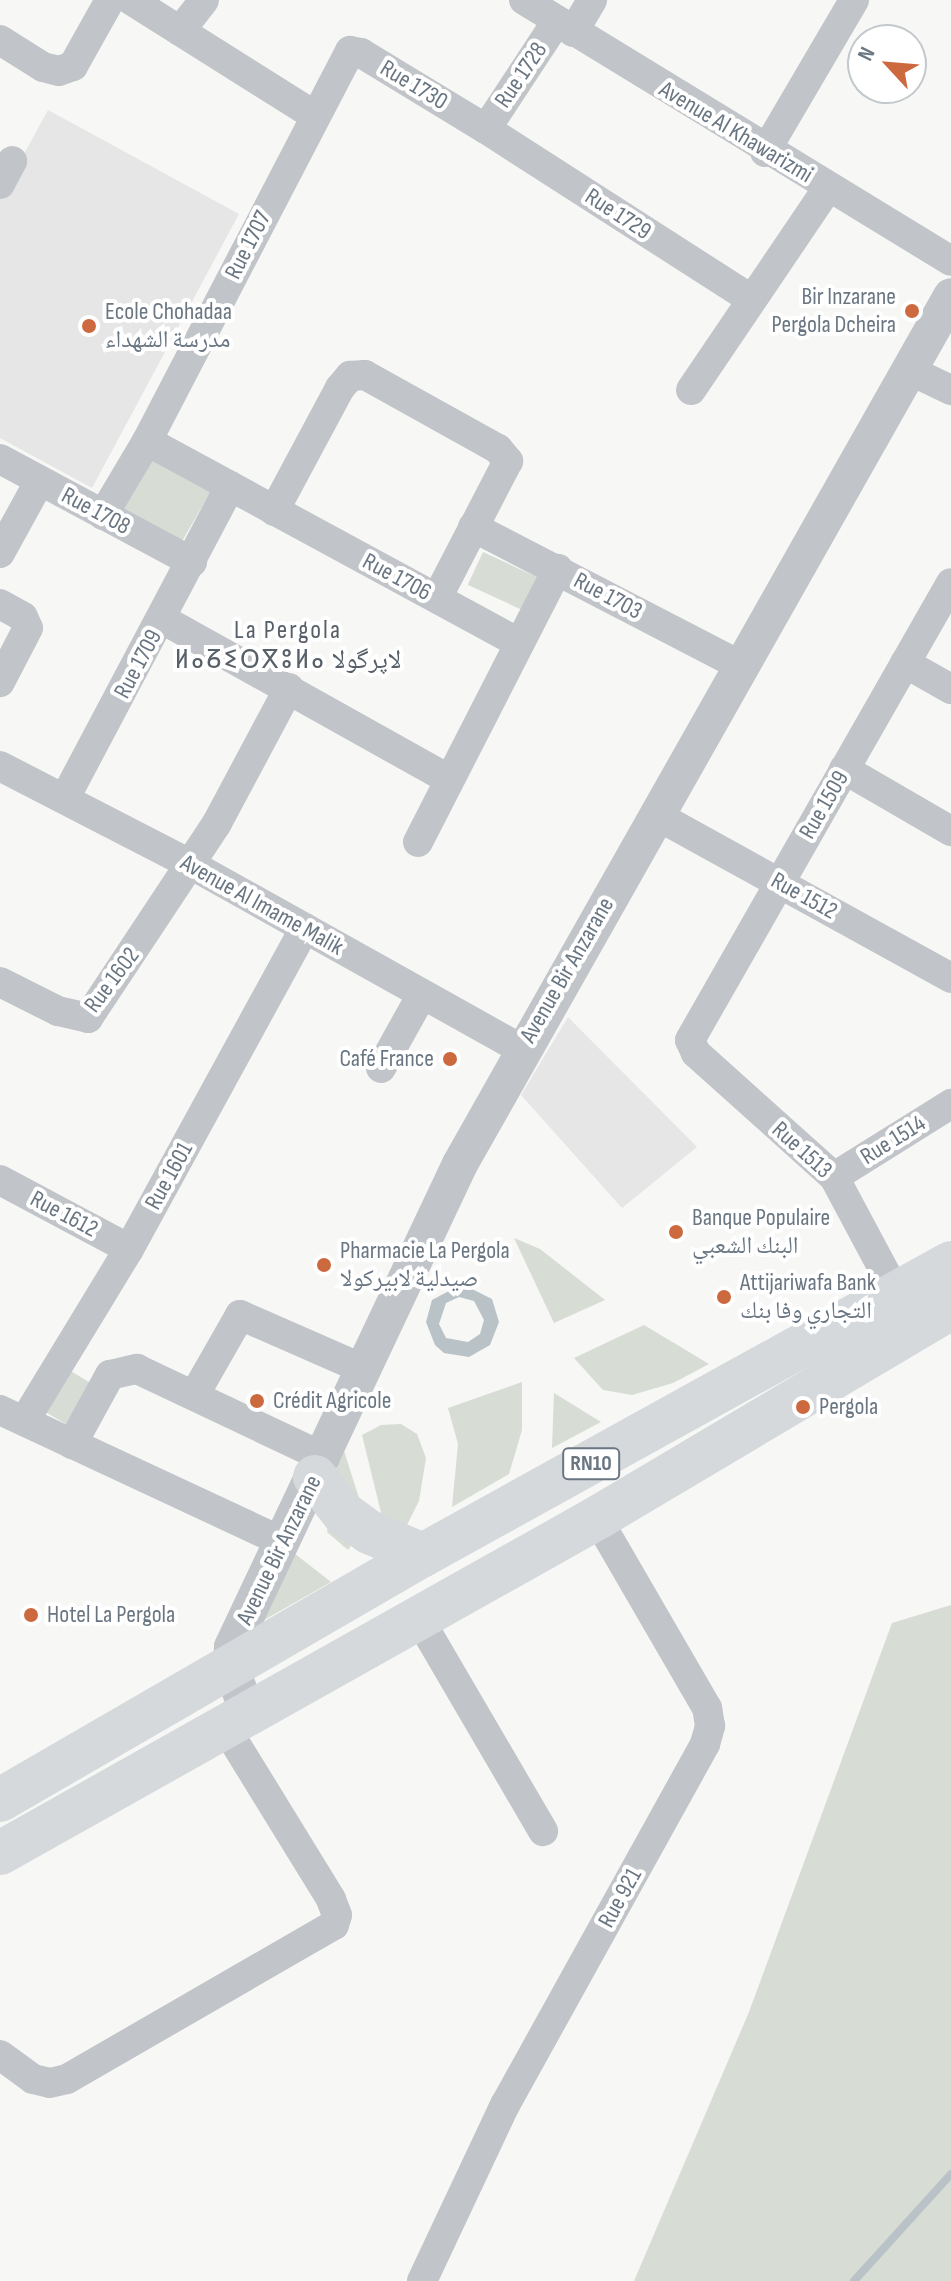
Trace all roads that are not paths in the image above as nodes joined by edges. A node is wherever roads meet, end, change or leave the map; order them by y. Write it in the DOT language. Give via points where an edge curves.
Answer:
graph roads {
  1 [pos="110,0"];
  2 [pos="204,0"];
  3 [pos="524,0"];
  4 [pos="592,0"];
  5 [pos="854,0"];
  6 [pos="147,4"];
  7 [pos="565,26"];
  8 [pos="180,31"];
  9 [pos="0,40"];
  10 [pos="345,58"];
  11 [pos="315,116"];
  12 [pos="486,129"];
  13 [pos="765,152"];
  14 [pos="828,188"];
  15 [pos="951,261"];
  16 [pos="951,296"];
  17 [pos="751,299"];
  18 [pos="909,370"];
  19 [pos="691,390"];
  20 [pos="951,390"];
  21 [pos="147,441"];
  22 [pos="0,459"];
  23 [pos="39,482"];
  24 [pos="230,486"];
  25 [pos="274,511"];
  26 [pos="103,515"];
  27 [pos="473,527"];
  28 [pos="0,553"];
  29 [pos="192,562"];
  30 [pos="558,569"];
  31 [pos="951,583"];
  32 [pos="437,598"];
  33 [pos="0,604"];
  34 [pos="162,619"];
  35 [pos="519,643"];
  36 [pos="905,663"];
  37 [pos="743,667"];
  38 [pos="0,682"];
  39 [pos="289,688"];
  40 [pos="951,689"];
  41 [pos="0,766"];
  42 [pos="844,769"];
  43 [pos="448,779"];
  44 [pos="65,798"];
  45 [pos="656,815"];
  46 [pos="951,831"];
  47 [pos="418,842"];
  48 [pos="190,864"];
  49 [pos="779,882"];
  50 [pos="305,928"];
  51 [pos="951,978"];
  52 [pos="0,982"];
  53 [pos="421,996"];
  54 [pos="696,1027"];
  55 [pos="521,1049"];
  56 [pos="381,1068"];
  57 [pos="951,1104"];
  58 [pos="834,1177"];
  59 [pos="0,1180"];
  60 [pos="129,1249"];
  61 [pos="951,1263"];
  62 [pos="896,1293"];
  63 [pos="951,1308"];
  64 [pos="67,1352"];
  65 [pos="365,1370"];
  66 [pos="110,1375"];
  67 [pos="195,1394"];
  68 [pos="12,1415"];
  69 [pos="72,1444"];
  70 [pos="320,1467"];
  71 [pos="597,1518"];
  72 [pos="283,1542"];
  73 [pos="423,1555"];
  74 [pos="418,1617"];
  75 [pos="231,1667"];
  76 [pos="236,1718"];
  77 [pos="0,1800"];
  78 [pos="543,1831"];
  79 [pos="0,1853"];
  80 [pos="0,2055"];
  81 [pos="422,2281"];
  1 -- 9 [label="street" via="73,66 59,71 43,67"];
  2 -- 8 [label="street"];
  3 -- 7 [label="street, Avenue Al Khawarizmi"];
  4 -- 7 [label="street, Rue 1728"];
  5 -- 13 [label="street"];
  6 -- 8 [label="street"];
  7 -- 12 [label="street, Rue 1728"];
  7 -- 13 [label="street, Avenue Al Khawarizmi"];
  8 -- 11 [label="street"];
  10 -- 11 [label="street, Rue 1707"];
  10 -- 12 [label="street, Rue 1730" via="350,51 361,53"];
  11 -- 21 [label="street, Rue 1707"];
  12 -- 17 [label="street, Rue 1729"];
  13 -- 14 [label="street, Avenue Al Khawarizmi"];
  14 -- 15 [label="street, Avenue Al Khawarizmi"];
  14 -- 17 [label="street"];
  16 -- 18 [label="street, Avenue Bir Anzarane"];
  17 -- 19 [label="street"];
  18 -- 20 [label="street"];
  18 -- 37 [label="street, Avenue Bir Anzarane"];
  21 -- 24 [label="street, Rue 1706"];
  21 -- 26 [label="street, Rue 1707"];
  22 -- 23 [label="street, Rue 1708"];
  23 -- 26 [label="street, Rue 1708"];
  23 -- 28 [label="street"];
  24 -- 25 [label="street, Rue 1706"];
  24 -- 29 [label="street, Rue 1709"];
  25 -- 27 [label="street" via="340,388 350,376 365,375 504,455 504,470"];
  25 -- 32 [label="street, Rue 1706"];
  26 -- 29 [label="street, Rue 1708"];
  27 -- 30 [label="street, Rue 1703"];
  27 -- 32 [label="street"];
  29 -- 34 [label="street, Rue 1709"];
  30 -- 35 [label="street"];
  30 -- 37 [label="street, Rue 1703"];
  31 -- 36 [label="street, Rue 1509"];
  32 -- 35 [label="street, Rue 1706"];
  33 -- 38 [label="street" via="23,617 28,628"];
  34 -- 39 [label="street"];
  34 -- 44 [label="street, Rue 1709"];
  35 -- 43 [label="street"];
  36 -- 40 [label="street"];
  36 -- 42 [label="street, Rue 1509"];
  37 -- 45 [label="street, Avenue Bir Anzarane"];
  39 -- 43 [label="street"];
  39 -- 48 [label="street"];
  41 -- 44 [label="street, Avenue Al Imame Malik"];
  42 -- 46 [label="street"];
  42 -- 49 [label="street, Rue 1509"];
  43 -- 47 [label="street"];
  44 -- 48 [label="street, Avenue Al Imame Malik"];
  45 -- 49 [label="street, Rue 1512"];
  45 -- 55 [label="street, Avenue Bir Anzarane"];
  48 -- 50 [label="street, Avenue Al Imame Malik"];
  48 -- 52 [label="street, Rue 1602" via="88,1018 58,1011"];
  49 -- 51 [label="street, Rue 1512"];
  49 -- 54 [label="street, Rue 1509"];
  50 -- 53 [label="street, Avenue Al Imame Malik"];
  50 -- 60 [label="street, Rue 1601"];
  53 -- 55 [label="street, Avenue Al Imame Malik"];
  53 -- 56 [label="street"];
  54 -- 58 [label="street, Rue 1513" via="690,1040 696,1053"];
  55 -- 65 [label="street, Avenue Bir Anzarane" via="440,1205"];
  57 -- 58 [label="street, Rue 1514"];
  58 -- 62 [label="street, Rue 1513"];
  59 -- 60 [label="street, Rue 1612"];
  60 -- 64 [label="street, Rue 1601"];
  61 -- 62 [label="main road, RN10"];
  62 -- 73 [label="main road, RN10"];
  63 -- 71 [label="main road, RN10"];
  64 -- 66 [label="street"];
  64 -- 68 [label="street, Rue 1601"];
  65 -- 67 [label="street" via="240,1315"];
  65 -- 70 [label="street, Avenue Bir Anzarane"];
  66 -- 67 [label="street" via="148,1371"];
  66 -- 69 [label="street"];
  67 -- 70 [label="street"];
  68 -- 69 [label="street"];
  69 -- 72 [label="street"];
  70 -- 72 [label="street, Avenue Bir Anzarane"];
  70 -- 73 [label="main road" via="361,1525"];
  71 -- 74 [label="main road, RN10"];
  71 -- 81 [label="street, Rue 921" via="707,1708 710,1726 705,1744 484,2146"];
  72 -- 75 [label="street, Avenue Bir Anzarane" via="232,1647"];
  73 -- 75 [label="main road, RN10"];
  74 -- 76 [label="main road, RN10"];
  74 -- 78 [label="street"];
  75 -- 76 [label="street"];
  75 -- 77 [label="main road, RN10"];
  76 -- 79 [label="main road, RN10"];
  76 -- 80 [label="street" via="331,1899 337,1915 334,1925 67,2079 33,2079"];
}
